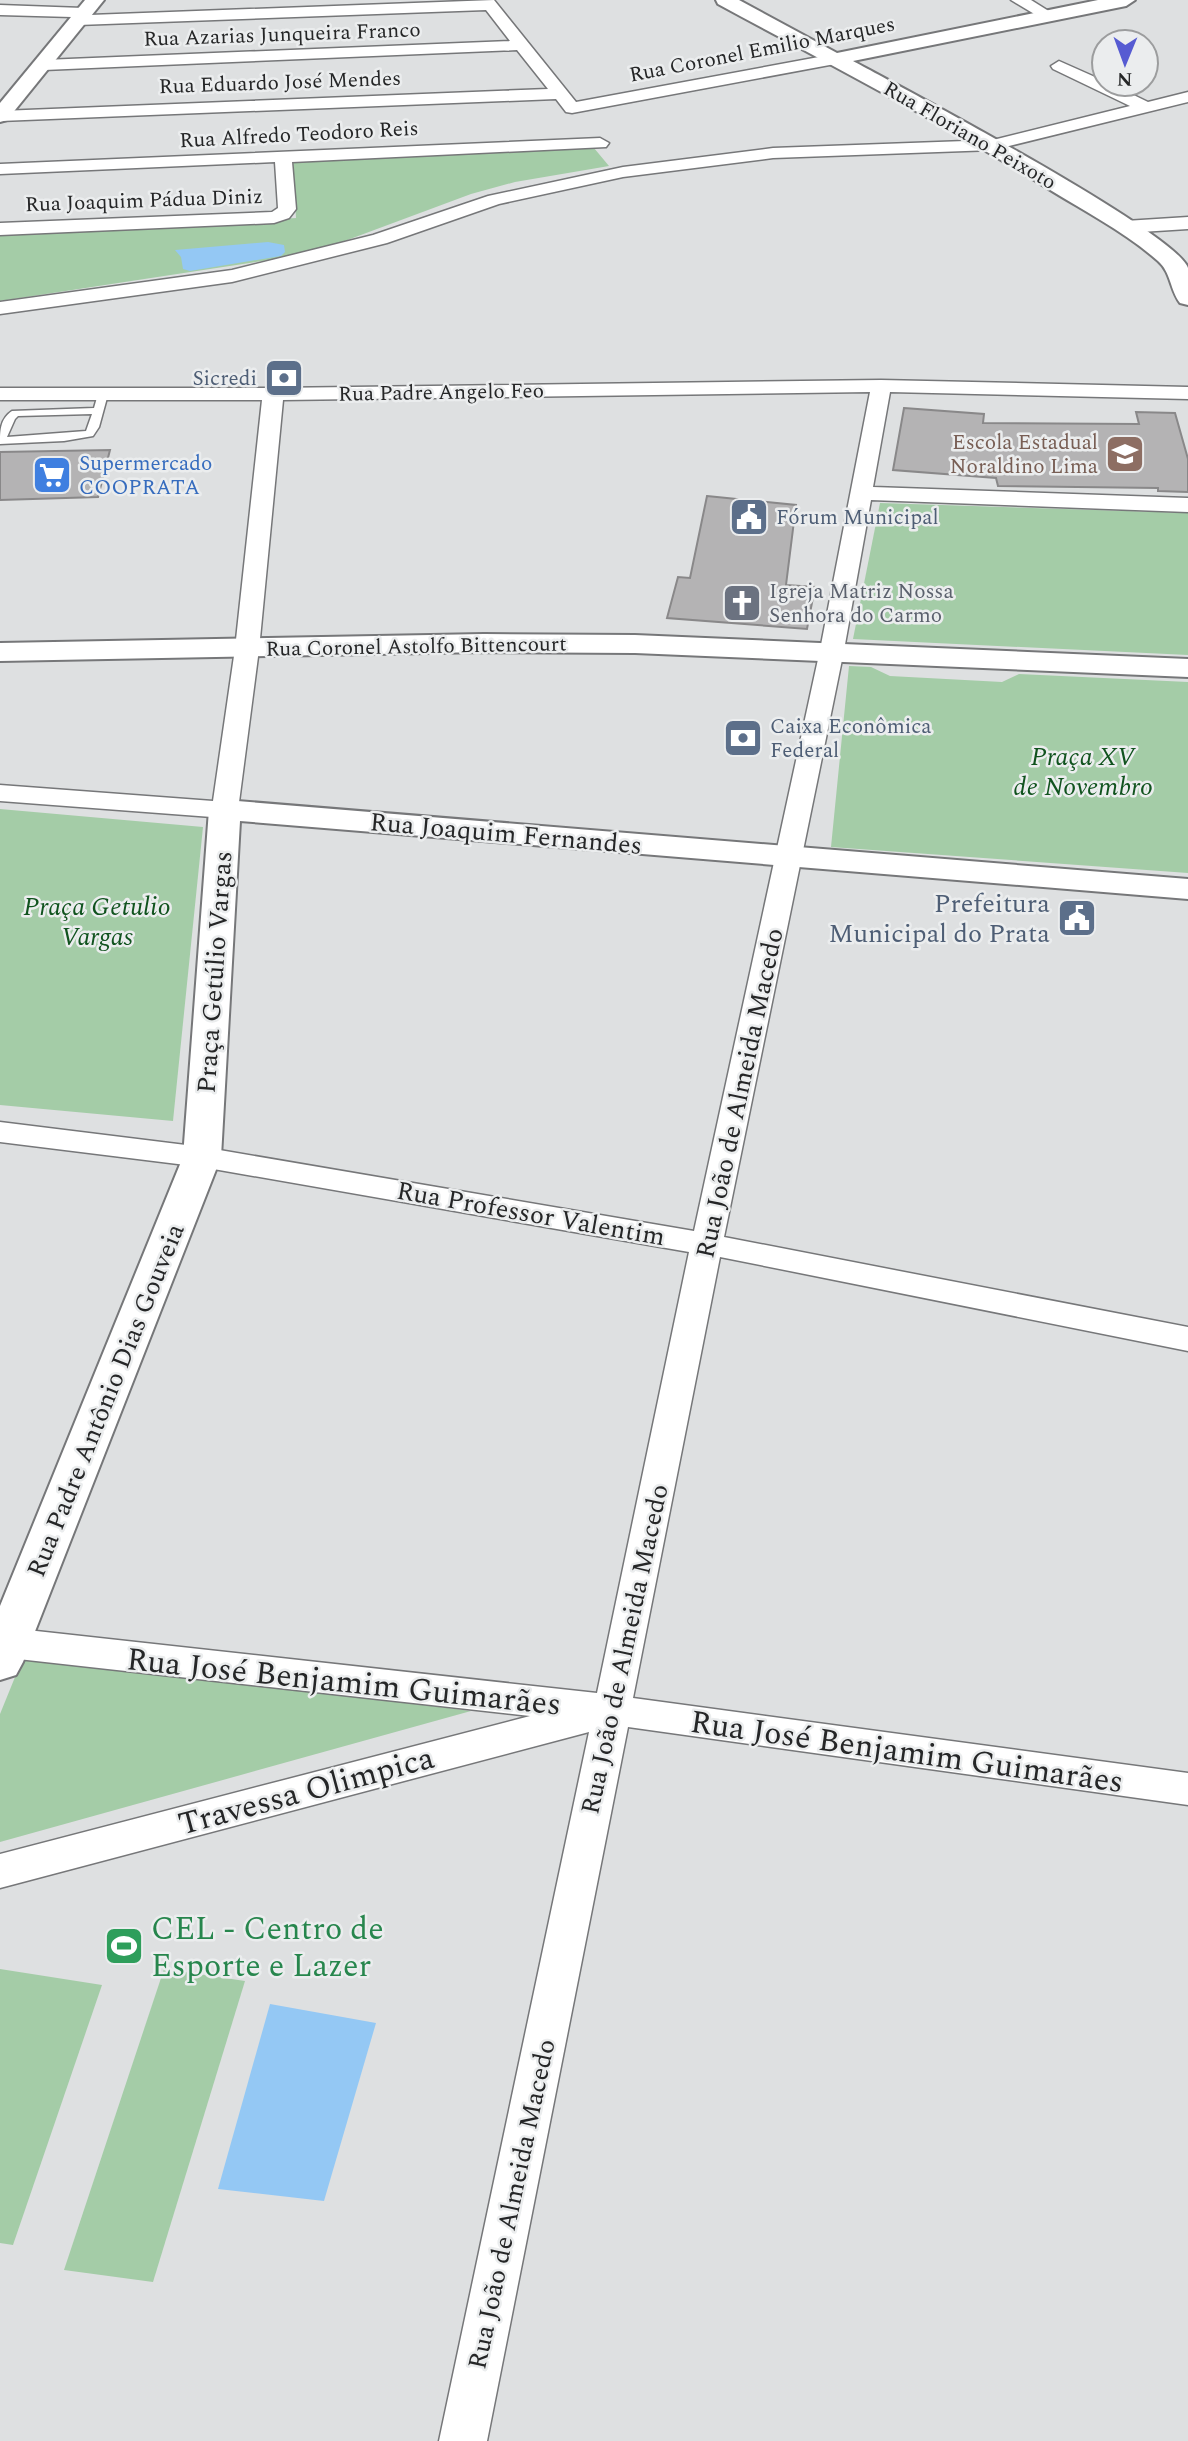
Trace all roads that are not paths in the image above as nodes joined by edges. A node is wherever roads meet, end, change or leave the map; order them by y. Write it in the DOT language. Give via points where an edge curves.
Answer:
graph roads {
  1 [pos="725,0"];
  2 [pos="1019,0"];
  3 [pos="1126,0"];
  4 [pos="488,2"];
  5 [pos="0,10"];
  6 [pos="86,11"];
  7 [pos="1047,15"];
  8 [pos="522,45"];
  9 [pos="835,59"];
  10 [pos="44,65"];
  11 [pos="1059,66"];
  12 [pos="561,94"];
  13 [pos="1188,97"];
  14 [pos="1146,107"];
  15 [pos="572,108"];
  16 [pos="0,116"];
  17 [pos="600,143"];
  18 [pos="993,145"];
  19 [pos="283,158"];
  20 [pos="0,169"];
  21 [pos="622,172"];
  22 [pos="1188,223"];
  23 [pos="1125,227"];
  24 [pos="0,229"];
  25 [pos="1188,298"];
  26 [pos="0,308"];
  27 [pos="881,386"];
  28 [pos="1188,393"];
  29 [pos="0,394"];
  30 [pos="273,394"];
  31 [pos="101,403"];
  32 [pos="49,425"];
  33 [pos="0,441"];
  34 [pos="863,493"];
  35 [pos="1188,505"];
  36 [pos="247,649"];
  37 [pos="832,650"];
  38 [pos="0,652"];
  39 [pos="1188,668"];
  40 [pos="0,793"];
  41 [pos="225,810"];
  42 [pos="788,856"];
  43 [pos="1188,889"];
  44 [pos="0,1132"];
  45 [pos="202,1157"];
  46 [pos="707,1244"];
  47 [pos="1188,1339"];
  48 [pos="3,1649"];
  49 [pos="612,1710"];
  50 [pos="1188,1789"];
  51 [pos="0,1871"];
  52 [pos="463,2441"];
  1 -- 9 [label="street, Rua Floriano Peixoto"];
  2 -- 7 [label="street"];
  3 -- 7 [label="street, Rua Coronel Emilio Marques"];
  4 -- 6 [label="street"];
  4 -- 8 [label="street"];
  5 -- 6 [label="street"];
  6 -- 10 [label="street"];
  7 -- 9 [label="street, Rua Coronel Emilio Marques"];
  8 -- 10 [label="street, Rua Azarias Junqueira Franco"];
  8 -- 12 [label="street"];
  9 -- 15 [label="street, Rua Coronel Emilio Marques"];
  9 -- 18 [label="street, Rua Floriano Peixoto"];
  10 -- 16 [label="street"];
  11 -- 14 [label="street"];
  12 -- 15 [label="street"];
  12 -- 16 [label="street, Rua Eduardo José Mendes"];
  13 -- 14 [label="street"];
  14 -- 18 [label="street"];
  15 -- 17 [label="street"];
  17 -- 19 [label="street, Rua Alfredo Teodoro Reis"];
  17 -- 21 [label="street"];
  18 -- 21 [label="street" via="773,153"];
  18 -- 23 [label="street, Rua Floriano Peixoto"];
  19 -- 20 [label="street, Rua Alfredo Teodoro Reis"];
  19 -- 24 [label="street, Rua Joaquim Pádua Diniz" via="287,209 283,214 257,219"];
  21 -- 26 [label="street" via="495,200 380,239 232,276"];
  22 -- 23 [label="street"];
  23 -- 25 [label="street, Rua Floriano Peixoto" via="1167,257 1178,270"];
  27 -- 28 [label="street"];
  27 -- 30 [label="street, Rua Padre Angelo Feo"];
  27 -- 34 [label="street"];
  29 -- 31 [label="street, Rua Padre Angelo Feo"];
  30 -- 31 [label="street, Rua Padre Angelo Feo"];
  30 -- 36 [label="street"];
  31 -- 32 [label="lane"];
  31 -- 32 [label="lane" via="89,434"];
  32 -- 33 [label="lane"];
  32 -- 33 [label="lane" via="16,413"];
  34 -- 35 [label="street"];
  34 -- 37 [label="street"];
  36 -- 37 [label="street, Rua Coronel Astolfo Bittencourt" via="553,643"];
  36 -- 38 [label="street, Rua Coronel Astolfo Bittencourt"];
  36 -- 41 [label="street"];
  37 -- 39 [label="street"];
  37 -- 42 [label="street"];
  40 -- 41 [label="street"];
  41 -- 42 [label="street, Rua Joaquim Fernandes"];
  41 -- 45 [label="street, Praça Getúlio Vargas"];
  42 -- 43 [label="street"];
  42 -- 46 [label="street, Rua João de Almeida Macedo"];
  44 -- 45 [label="street"];
  45 -- 46 [label="street, Rua Professor Valentim"];
  45 -- 48 [label="street, Rua Padre Antônio Dias Gouveia"];
  46 -- 47 [label="street, Rua Professor Valentim"];
  46 -- 49 [label="street, Rua João de Almeida Macedo"];
  48 -- 49 [label="street, Rua José Benjamim Guimarães"];
  49 -- 50 [label="street, Rua José Benjamim Guimarães"];
  49 -- 51 [label="street, Travessa Olimpica"];
  49 -- 52 [label="street, Rua João de Almeida Macedo"];
}
